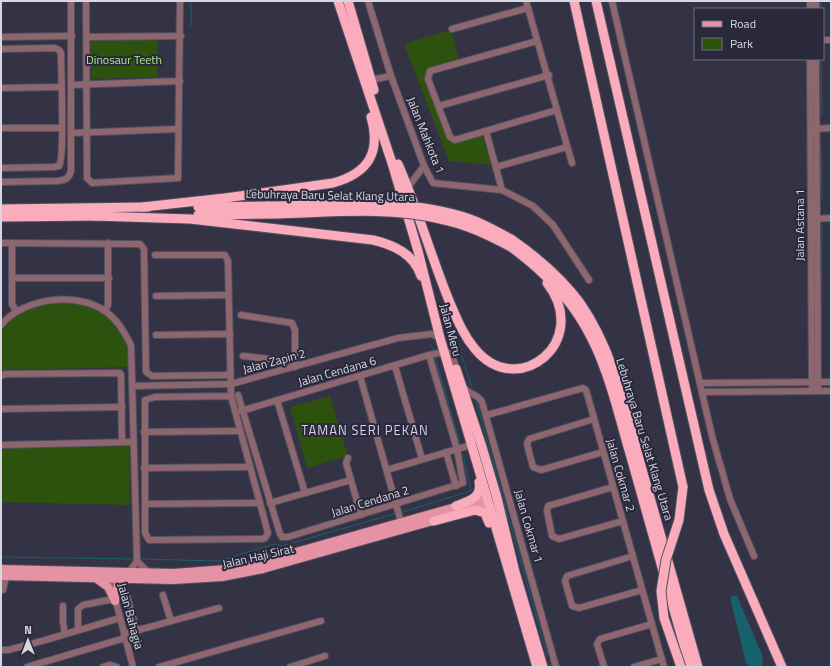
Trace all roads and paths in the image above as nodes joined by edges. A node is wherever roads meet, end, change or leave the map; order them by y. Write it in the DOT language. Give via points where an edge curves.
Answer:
graph roads {
  1 [pos="72,1"];
  2 [pos="86,1"];
  3 [pos="180,1"];
  4 [pos="338,1"];
  5 [pos="348,1"];
  6 [pos="368,1"];
  7 [pos="526,1"];
  8 [pos="574,1"];
  9 [pos="596,1"];
  10 [pos="612,1"];
  11 [pos="528,8"];
  12 [pos="452,29"];
  13 [pos="72,36"];
  14 [pos="87,36"];
  15 [pos="180,36"];
  16 [pos="1,37"];
  17 [pos="538,41"];
  18 [pos="1,49"];
  19 [pos="810,60"];
  20 [pos="816,60"];
  21 [pos="549,75"];
  22 [pos="391,76"];
  23 [pos="367,78"];
  24 [pos="180,81"];
  25 [pos="71,85"];
  26 [pos="88,85"];
  27 [pos="61,87"];
  28 [pos="1,88"];
  29 [pos="439,106"];
  30 [pos="557,110"];
  31 [pos="1,128"];
  32 [pos="62,128"];
  33 [pos="813,128"];
  34 [pos="831,128"];
  35 [pos="178,129"];
  36 [pos="486,131"];
  37 [pos="72,133"];
  38 [pos="87,133"];
  39 [pos="567,147"];
  40 [pos="572,163"];
  41 [pos="398,164"];
  42 [pos="424,166"];
  43 [pos="496,167"];
  44 [pos="1,168"];
  45 [pos="1,182"];
  46 [pos="408,186"];
  47 [pos="502,190"];
  48 [pos="143,207"];
  49 [pos="1,209"];
  50 [pos="270,210"];
  51 [pos="1,216"];
  52 [pos="94,216"];
  53 [pos="817,218"];
  54 [pos="831,218"];
  55 [pos="809,219"];
  56 [pos="1,243"];
  57 [pos="12,243"];
  58 [pos="108,243"];
  59 [pos="511,243"];
  60 [pos="155,255"];
  61 [pos="12,278"];
  62 [pos="109,278"];
  63 [pos="589,280"];
  64 [pos="228,295"];
  65 [pos="156,296"];
  66 [pos="16,311"];
  67 [pos="105,311"];
  68 [pos="241,315"];
  69 [pos="434,315"];
  70 [pos="1,325"];
  71 [pos="230,334"];
  72 [pos="156,336"];
  73 [pos="440,338"];
  74 [pos="145,340"];
  75 [pos="131,345"];
  76 [pos="438,354"];
  77 [pos="243,356"];
  78 [pos="295,364"];
  79 [pos="395,366"];
  80 [pos="230,375"];
  81 [pos="1,376"];
  82 [pos="360,376"];
  83 [pos="815,382"];
  84 [pos="831,382"];
  85 [pos="700,383"];
  86 [pos="231,384"];
  87 [pos="133,386"];
  88 [pos="815,391"];
  89 [pos="702,392"];
  90 [pos="831,392"];
  91 [pos="238,395"];
  92 [pos="475,395"];
  93 [pos="231,396"];
  94 [pos="278,400"];
  95 [pos="466,404"];
  96 [pos="122,407"];
  97 [pos="1,409"];
  98 [pos="243,410"];
  99 [pos="235,413"];
  100 [pos="486,415"];
  101 [pos="594,419"];
  102 [pos="240,431"];
  103 [pos="144,432"];
  104 [pos="122,442"];
  105 [pos="133,442"];
  106 [pos="1,444"];
  107 [pos="472,447"];
  108 [pos="457,449"];
  109 [pos="446,452"];
  110 [pos="603,452"];
  111 [pos="348,458"];
  112 [pos="422,459"];
  113 [pos="250,467"];
  114 [pos="144,468"];
  115 [pos="387,470"];
  116 [pos="351,480"];
  117 [pos="456,486"];
  118 [pos="613,487"];
  119 [pos="305,493"];
  120 [pos="488,500"];
  121 [pos="260,503"];
  122 [pos="270,503"];
  123 [pos="145,504"];
  124 [pos="397,506"];
  125 [pos="456,506"];
  126 [pos="361,515"];
  127 [pos="400,519"];
  128 [pos="434,521"];
  129 [pos="623,521"];
  130 [pos="633,556"];
  131 [pos="754,556"];
  132 [pos="136,557"];
  133 [pos="3,572"];
  134 [pos="148,572"];
  135 [pos="110,575"];
  136 [pos="129,576"];
  137 [pos="513,577"];
  138 [pos="95,578"];
  139 [pos="1,590"];
  140 [pos="642,590"];
  141 [pos="126,593"];
  142 [pos="163,595"];
  143 [pos="115,600"];
  144 [pos="63,606"];
  145 [pos="218,608"];
  146 [pos="120,618"];
  147 [pos="321,621"];
  148 [pos="171,622"];
  149 [pos="652,624"];
  150 [pos="78,630"];
  151 [pos="137,631"];
  152 [pos="65,634"];
  153 [pos="125,636"];
  154 [pos="1,650"];
  155 [pos="325,656"];
  156 [pos="553,657"];
  157 [pos="662,659"];
  158 [pos="540,664"];
  159 [pos="27,667"];
  160 [pos="103,667"];
  161 [pos="117,667"];
  162 [pos="133,667"];
  163 [pos="159,667"];
  164 [pos="290,667"];
  165 [pos="556,667"];
  166 [pos="604,667"];
  167 [pos="634,667"];
  168 [pos="664,667"];
  169 [pos="681,667"];
  170 [pos="690,667"];
  171 [pos="698,667"];
  172 [pos="782,667"];
  1 -- 13 [label="street"];
  2 -- 14 [label="street"];
  3 -- 15 [label="street"];
  4 -- 23 [label="highway, Jalan Meru"];
  5 -- 23 [label="highway, Jalan Meru"];
  6 -- 22 [label="street, Jalan Mahkota 1"];
  7 -- 11 [label="street"];
  8 -- 169 [label="highway, bridge" via="683,487 679,520 666,560 661,591 664,618"];
  9 -- 172 [label="highway" via="709,490 724,534"];
  10 -- 85 [label="street"];
  11 -- 12 [label="street"];
  11 -- 17 [label="street"];
  13 -- 16 [label="street"];
  13 -- 25 [label="street"];
  14 -- 15 [label="street"];
  14 -- 26 [label="street"];
  15 -- 24 [label="street"];
  17 -- 21 [label="street"];
  17 -- 29 [label="street" via="430,71 428,79"];
  18 -- 27 [label="street" via="59,50"];
  19 -- 33 [label="street, Jalan Astana 1"];
  20 -- 33 [label="street, Jalan Astana 1"];
  21 -- 29 [label="street"];
  21 -- 30 [label="street"];
  22 -- 23 [label="street"];
  22 -- 42 [label="street, Jalan Mahkota 1"];
  23 -- 41 [label="highway, Jalan Meru"];
  23 -- 48 [label="highway" via="375,137 374,148 361,170 348,179 225,198"];
  23 -- 69 [label="highway, Jalan Meru" via="418,251"];
  24 -- 26 [label="street"];
  24 -- 35 [label="street"];
  25 -- 26 [label="street"];
  25 -- 37 [label="street"];
  26 -- 38 [label="street"];
  27 -- 28 [label="street"];
  27 -- 32 [label="street"];
  29 -- 36 [label="street" via="450,137 455,140"];
  30 -- 36 [label="street"];
  30 -- 39 [label="street"];
  31 -- 32 [label="street"];
  32 -- 44 [label="street" via="60,166"];
  33 -- 34 [label="street"];
  33 -- 53 [label="street, Jalan Astana 1"];
  33 -- 55 [label="street, Jalan Astana 1"];
  35 -- 38 [label="street"];
  35 -- 38 [label="street" via="176,179 90,182 87,178"];
  36 -- 43 [label="street"];
  37 -- 38 [label="street"];
  37 -- 45 [label="street" via="69,177 64,180"];
  39 -- 40 [label="street"];
  39 -- 43 [label="street"];
  41 -- 46 [label="highway"];
  41 -- 76 [label="highway, Jalan Meru"];
  42 -- 46 [label="street"];
  42 -- 47 [label="street, Jalan Mahkota 1" via="433,182"];
  43 -- 47 [label="street"];
  46 -- 59 [label="highway" via="434,263 466,336 475,350 489,361 497,366 514,368 529,366 551,351 559,336 562,318 559,303 548,284"];
  47 -- 63 [label="street" via="533,206 553,225"];
  48 -- 49 [label="highway, Lebuhraya Baru Selat Klang Utara"];
  48 -- 50 [label="highway, Lebuhraya Baru Selat Klang Utara"];
  50 -- 52 [label="highway, Lebuhraya Baru Selat Klang Utara"];
  50 -- 59 [label="highway, Lebuhraya Baru Selat Klang Utara, bridge" via="391,205 428,209 471,220"];
  51 -- 52 [label="highway, Lebuhraya Baru Selat Klang Utara"];
  52 -- 69 [label="highway" via="190,219 387,243 406,254 419,270"];
  53 -- 54 [label="street"];
  53 -- 55 [label="street"];
  53 -- 83 [label="street, Jalan Astana 1"];
  55 -- 83 [label="street, Jalan Astana 1"];
  56 -- 57 [label="street"];
  57 -- 58 [label="street"];
  57 -- 61 [label="street"];
  58 -- 62 [label="street"];
  58 -- 74 [label="street" via="135,243 144,249"];
  59 -- 170 [label="highway, Lebuhraya Baru Selat Klang Utara" via="560,290 586,327 596,347 614,399"];
  59 -- 171 [label="highway, Lebuhraya Baru Selat Klang Utara" via="531,253 566,285 592,323 602,343 621,395"];
  60 -- 64 [label="street" via="224,255 228,261"];
  61 -- 62 [label="street"];
  61 -- 66 [label="street" via="12,304"];
  62 -- 67 [label="street" via="108,305"];
  64 -- 65 [label="street"];
  64 -- 71 [label="street"];
  66 -- 67 [label="street" via="32,304 65,300 88,303"];
  66 -- 70 [label="street"];
  67 -- 75 [label="street" via="122,327"];
  68 -- 78 [label="street" via="292,322 295,330"];
  69 -- 73 [label="highway, Jalan Meru"];
  71 -- 72 [label="street"];
  71 -- 80 [label="street"];
  73 -- 76 [label="highway, Jalan Meru"];
  73 -- 78 [label="street, Jalan Zapin 2" via="432,334 419,334"];
  74 -- 75 [label="street"];
  74 -- 80 [label="street" via="145,368 152,376"];
  75 -- 87 [label="street"];
  76 -- 79 [label="street, Jalan Cendana 6"];
  76 -- 92 [label="street, Jalan Cokmar 1" via="464,389"];
  76 -- 95 [label="highway, Jalan Meru"];
  76 -- 107 [label="highway, Jalan Meru"];
  76 -- 108 [label="street"];
  77 -- 78 [label="street"];
  78 -- 86 [label="street, Jalan Zapin 2"];
  79 -- 82 [label="street, Jalan Cendana 6"];
  79 -- 112 [label="street"];
  80 -- 86 [label="street"];
  81 -- 96 [label="street" via="117,372 122,375"];
  82 -- 94 [label="street, Jalan Cendana 6"];
  82 -- 115 [label="street"];
  83 -- 84 [label="street"];
  83 -- 85 [label="street"];
  83 -- 88 [label="street, Jalan Astana 1"];
  85 -- 89 [label="street"];
  86 -- 87 [label="street, Jalan Zapin 2"];
  86 -- 93 [label="street"];
  87 -- 105 [label="street"];
  88 -- 89 [label="street"];
  88 -- 90 [label="street"];
  89 -- 131 [label="street" via="730,499"];
  91 -- 98 [label="street"];
  92 -- 95 [label="street" via="468,396"];
  92 -- 100 [label="street, Jalan Cokmar 1" via="482,402"];
  93 -- 99 [label="street"];
  93 -- 103 [label="street" via="148,398 144,402"];
  94 -- 98 [label="street, Jalan Cendana 6"];
  94 -- 119 [label="street"];
  95 -- 120 [label="highway" via="491,493"];
  95 -- 137 [label="highway, Jalan Meru" via="478,434 497,498"];
  96 -- 97 [label="street"];
  96 -- 104 [label="street"];
  98 -- 99 [label="street, Jalan Cendana 6"];
  98 -- 122 [label="street"];
  99 -- 102 [label="street"];
  100 -- 101 [label="street, Jalan Cokmar 2" via="583,388 586,390"];
  100 -- 156 [label="street, Jalan Cokmar 1"];
  101 -- 110 [label="street, Jalan Cokmar 2"];
  101 -- 110 [label="street" via="529,439 527,444 533,468 541,470"];
  102 -- 103 [label="street"];
  102 -- 113 [label="street"];
  103 -- 114 [label="street"];
  104 -- 105 [label="street"];
  104 -- 106 [label="street"];
  105 -- 132 [label="street"];
  107 -- 108 [label="street"];
  107 -- 120 [label="highway, Jalan Meru"];
  107 -- 125 [label="highway" via="479,493 474,499"];
  108 -- 109 [label="street"];
  108 -- 117 [label="street, Jalan Cendana 2" via="463,483"];
  109 -- 112 [label="street"];
  109 -- 117 [label="street"];
  110 -- 118 [label="street, Jalan Cokmar 2"];
  111 -- 116 [label="street" via="346,463"];
  112 -- 115 [label="street"];
  113 -- 114 [label="street"];
  113 -- 121 [label="street"];
  114 -- 123 [label="street"];
  115 -- 124 [label="street"];
  116 -- 119 [label="street"];
  116 -- 126 [label="street"];
  117 -- 124 [label="street, Jalan Cendana 2"];
  118 -- 129 [label="street, Jalan Cokmar 2"];
  118 -- 129 [label="street" via="550,504 547,511 552,536 559,539"];
  119 -- 122 [label="street"];
  120 -- 125 [label="main road, Jalan Haji Sirat"];
  120 -- 128 [label="main road, Jalan Haji Sirat"];
  120 -- 137 [label="highway" via="494,507"];
  121 -- 123 [label="street"];
  121 -- 123 [label="street" via="268,533 265,538 152,540 147,538 145,533"];
  122 -- 126 [label="street, Jalan Cendana 2" via="282,537"];
  124 -- 126 [label="street, Jalan Cendana 2"];
  124 -- 127 [label="street"];
  125 -- 127 [label="main road, Jalan Haji Sirat"];
  127 -- 134 [label="main road, Jalan Haji Sirat" via="240,568 174,573"];
  128 -- 136 [label="main road, Jalan Haji Sirat" via="241,574 173,580"];
  128 -- 137 [label="highway" via="475,510 483,512 495,544"];
  129 -- 130 [label="street, Jalan Cokmar 2"];
  130 -- 140 [label="street, Jalan Cokmar 2"];
  130 -- 140 [label="street" via="569,574 565,581 572,606 579,608"];
  132 -- 134 [label="street"];
  132 -- 136 [label="street"];
  133 -- 135 [label="main road, Jalan Haji Sirat"];
  133 -- 138 [label="main road, Jalan Haji Sirat"];
  133 -- 139 [label="street"];
  134 -- 136 [label="main road, Jalan Haji Sirat"];
  135 -- 136 [label="main road, Jalan Haji Sirat"];
  135 -- 138 [label="main road, Jalan Haji Sirat"];
  135 -- 143 [label="street, Jalan Bahagia"];
  136 -- 143 [label="main road" via="118,584"];
  137 -- 158 [label="highway, Jalan Meru"];
  138 -- 143 [label="main road" via="108,588"];
  140 -- 149 [label="street, Jalan Cokmar 2"];
  141 -- 151 [label="street"];
  142 -- 148 [label="street"];
  143 -- 146 [label="street, Jalan Bahagia"];
  143 -- 150 [label="street" via="83,605 78,610"];
  144 -- 152 [label="street"];
  145 -- 148 [label="street"];
  146 -- 150 [label="street"];
  146 -- 153 [label="street, Jalan Bahagia"];
  147 -- 163 [label="street"];
  148 -- 151 [label="street"];
  149 -- 157 [label="street, Jalan Cokmar 2"];
  149 -- 166 [label="street" via="600,639 597,644"];
  150 -- 152 [label="street"];
  151 -- 153 [label="street"];
  152 -- 154 [label="street"];
  153 -- 159 [label="street"];
  153 -- 162 [label="street, Jalan Bahagia"];
  155 -- 164 [label="street"];
  156 -- 158 [label="street"];
  156 -- 165 [label="street, Jalan Cokmar 1"];
  157 -- 167 [label="street"];
  157 -- 168 [label="street, Jalan Cokmar 2"];
  160 -- 161 [label="street"];
}
